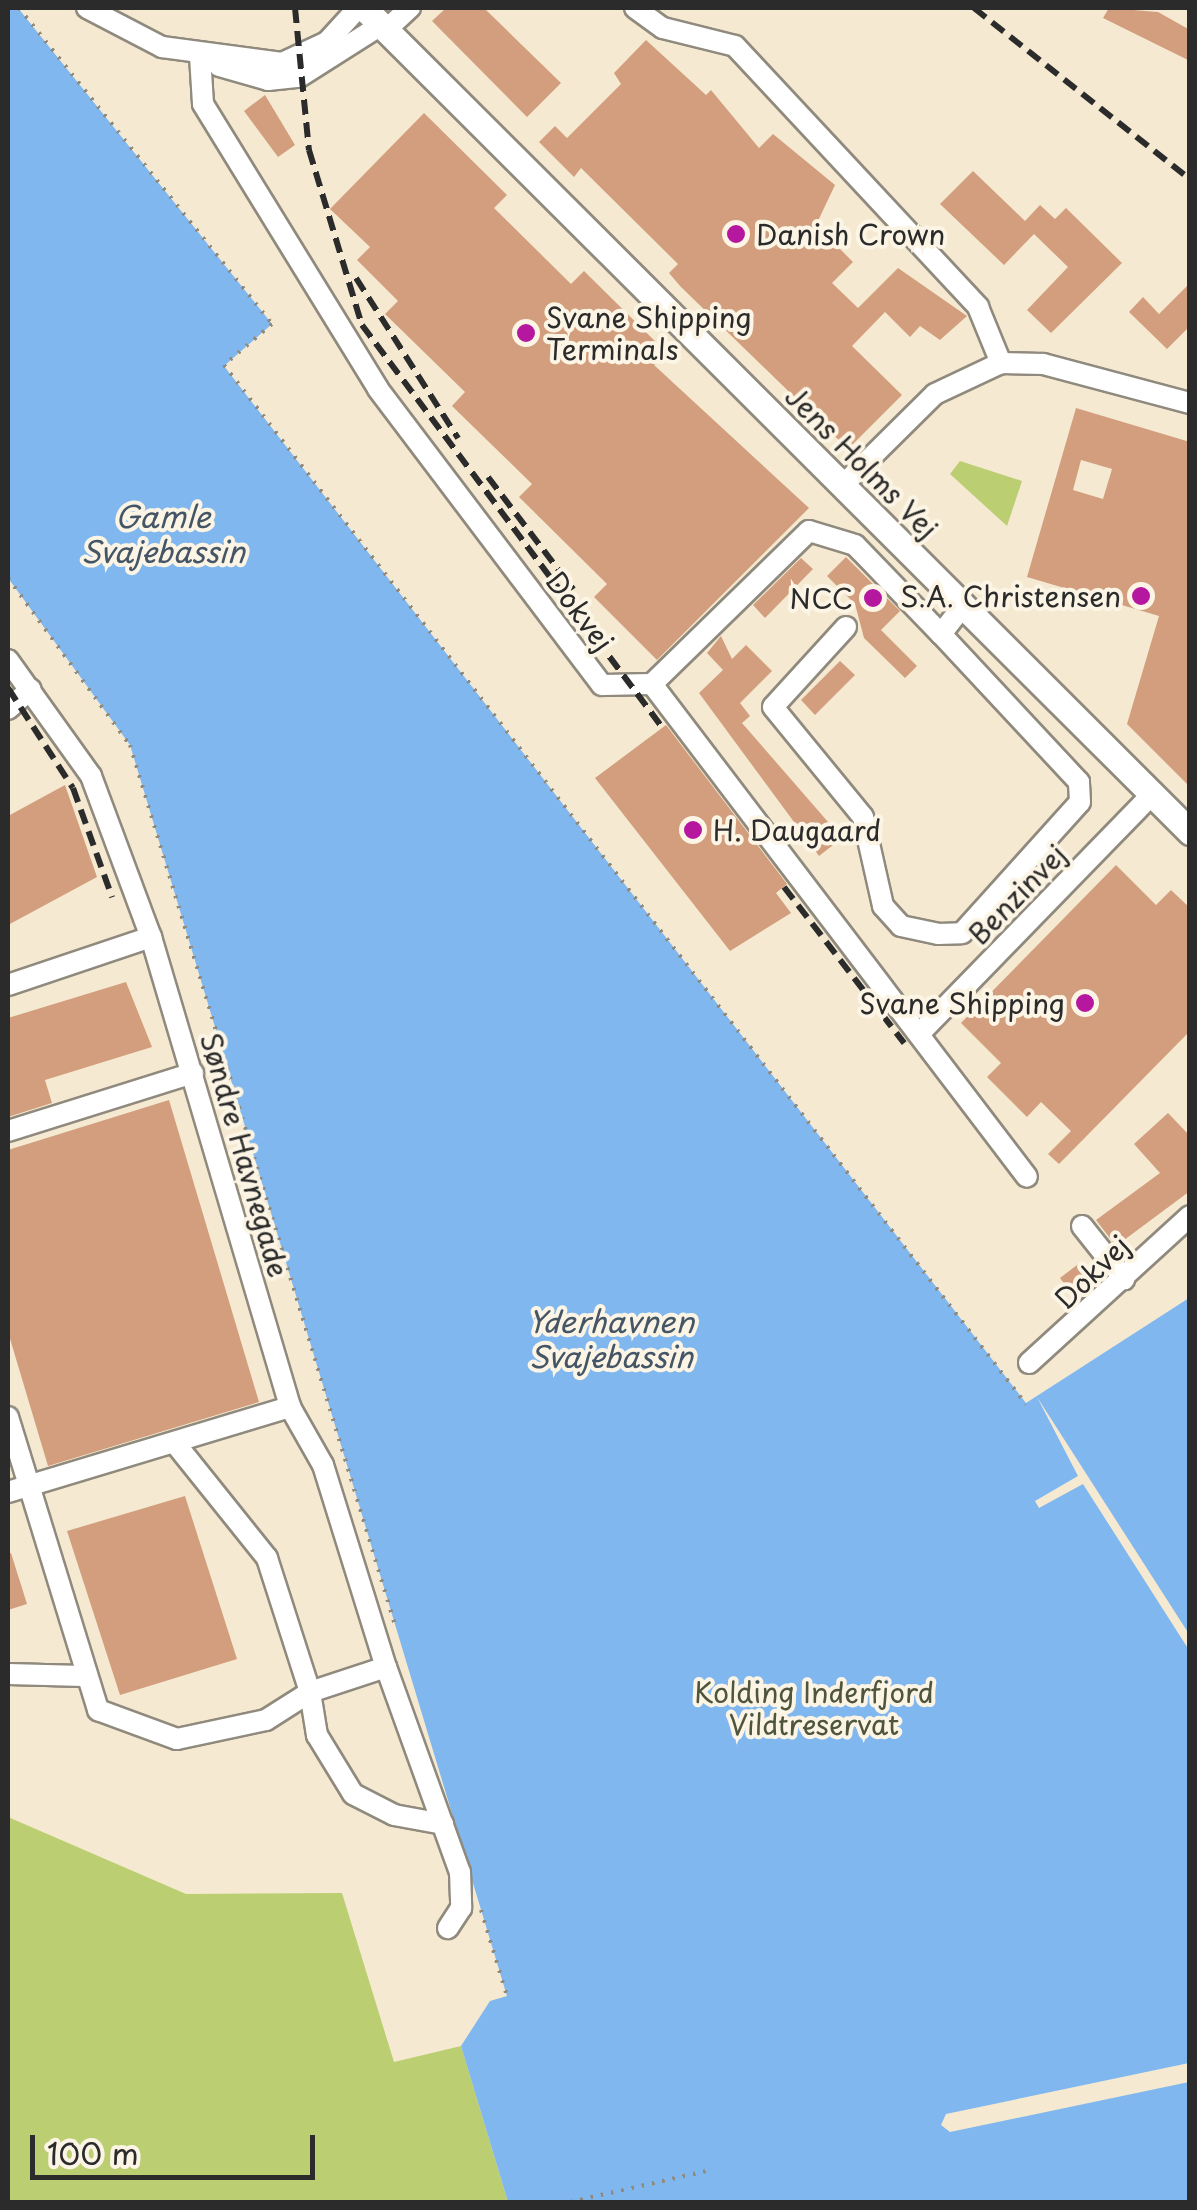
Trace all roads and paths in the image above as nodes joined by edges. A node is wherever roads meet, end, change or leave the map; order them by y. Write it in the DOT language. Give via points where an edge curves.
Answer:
graph roads {
  1 [pos="18,8"];
  2 [pos="88,8"];
  3 [pos="410,8"];
  4 [pos="634,8"];
  5 [pos="372,18"];
  6 [pos="200,56"];
  7 [pos="1000,363"];
  8 [pos="1190,403"];
  9 [pos="843,484"];
  10 [pos="8,578"];
  11 [pos="964,605"];
  12 [pos="846,628"];
  13 [pos="941,634"];
  14 [pos="8,660"];
  15 [pos="652,684"];
  16 [pos="31,690"];
  17 [pos="8,709"];
  18 [pos="1153,793"];
  19 [pos="1190,832"];
  20 [pos="151,937"];
  21 [pos="8,985"];
  22 [pos="920,1033"];
  23 [pos="193,1073"];
  24 [pos="8,1131"];
  25 [pos="1027,1177"];
  26 [pos="1190,1216"];
  27 [pos="1082,1226"];
  28 [pos="1124,1279"];
  29 [pos="1029,1363"];
  30 [pos="1026,1404"];
  31 [pos="290,1407"];
  32 [pos="8,1417"];
  33 [pos="178,1447"];
  34 [pos="29,1486"];
  35 [pos="8,1492"];
  36 [pos="399,1638"];
  37 [pos="386,1667"];
  38 [pos="8,1674"];
  39 [pos="83,1676"];
  40 [pos="310,1692"];
  41 [pos="443,1824"];
  42 [pos="479,1902"];
  43 [pos="448,1928"];
  44 [pos="507,1996"];
  45 [pos="707,2171"];
  46 [pos="570,2202"];
  1 -- 30 [label="path" via="272,324 224,365"];
  2 -- 6 [label="street" via="142,40"];
  3 -- 5 [label="street"];
  4 -- 7 [label="street" via="663,28 735,46 978,306"];
  5 -- 6 [label="street" via="293,78 268,80"];
  5 -- 9 [label="main road, Jens Holms Vej"];
  6 -- 15 [label="street, Dokvej" via="202,104 378,389 602,686"];
  7 -- 8 [label="street" via="1044,364"];
  7 -- 9 [label="street" via="935,394"];
  9 -- 11 [label="main road, Jens Holms Vej"];
  10 -- 36 [label="path" via="130,745"];
  11 -- 13 [label="street"];
  11 -- 18 [label="main road, Jens Holms Vej"];
  12 -- 13 [label="street" via="773,707 863,817 883,906 901,926 938,934 962,933 1080,802 1079,782"];
  13 -- 15 [label="street" via="855,545 809,531"];
  14 -- 16 [label="street, Søndre Havnegade"];
  15 -- 22 [label="street"];
  16 -- 17 [label="street"];
  16 -- 20 [label="street, Søndre Havnegade" via="91,776"];
  18 -- 19 [label="main road, Jens Holms Vej"];
  18 -- 22 [label="street, Benzinvej"];
  20 -- 21 [label="street"];
  20 -- 23 [label="street, Søndre Havnegade"];
  22 -- 25 [label="street"];
  23 -- 24 [label="street"];
  23 -- 31 [label="street, Søndre Havnegade"];
  26 -- 28 [label="street, Dokvej"];
  27 -- 28 [label="street"];
  28 -- 29 [label="street, Dokvej"];
  31 -- 33 [label="street"];
  31 -- 37 [label="street, Søndre Havnegade" via="323,1465"];
  32 -- 34 [label="street"];
  33 -- 34 [label="street"];
  33 -- 40 [label="street" via="268,1558"];
  34 -- 35 [label="street"];
  34 -- 39 [label="street"];
  37 -- 40 [label="street"];
  37 -- 41 [label="street, Søndre Havnegade"];
  38 -- 39 [label="street"];
  39 -- 40 [label="street" via="98,1710 177,1740 266,1720"];
  40 -- 41 [label="street" via="316,1736 353,1794 394,1815"];
  41 -- 43 [label="street, Søndre Havnegade" via="460,1872 462,1908"];
  42 -- 44 [label="path"];
  45 -- 46 [label="path"];
}
